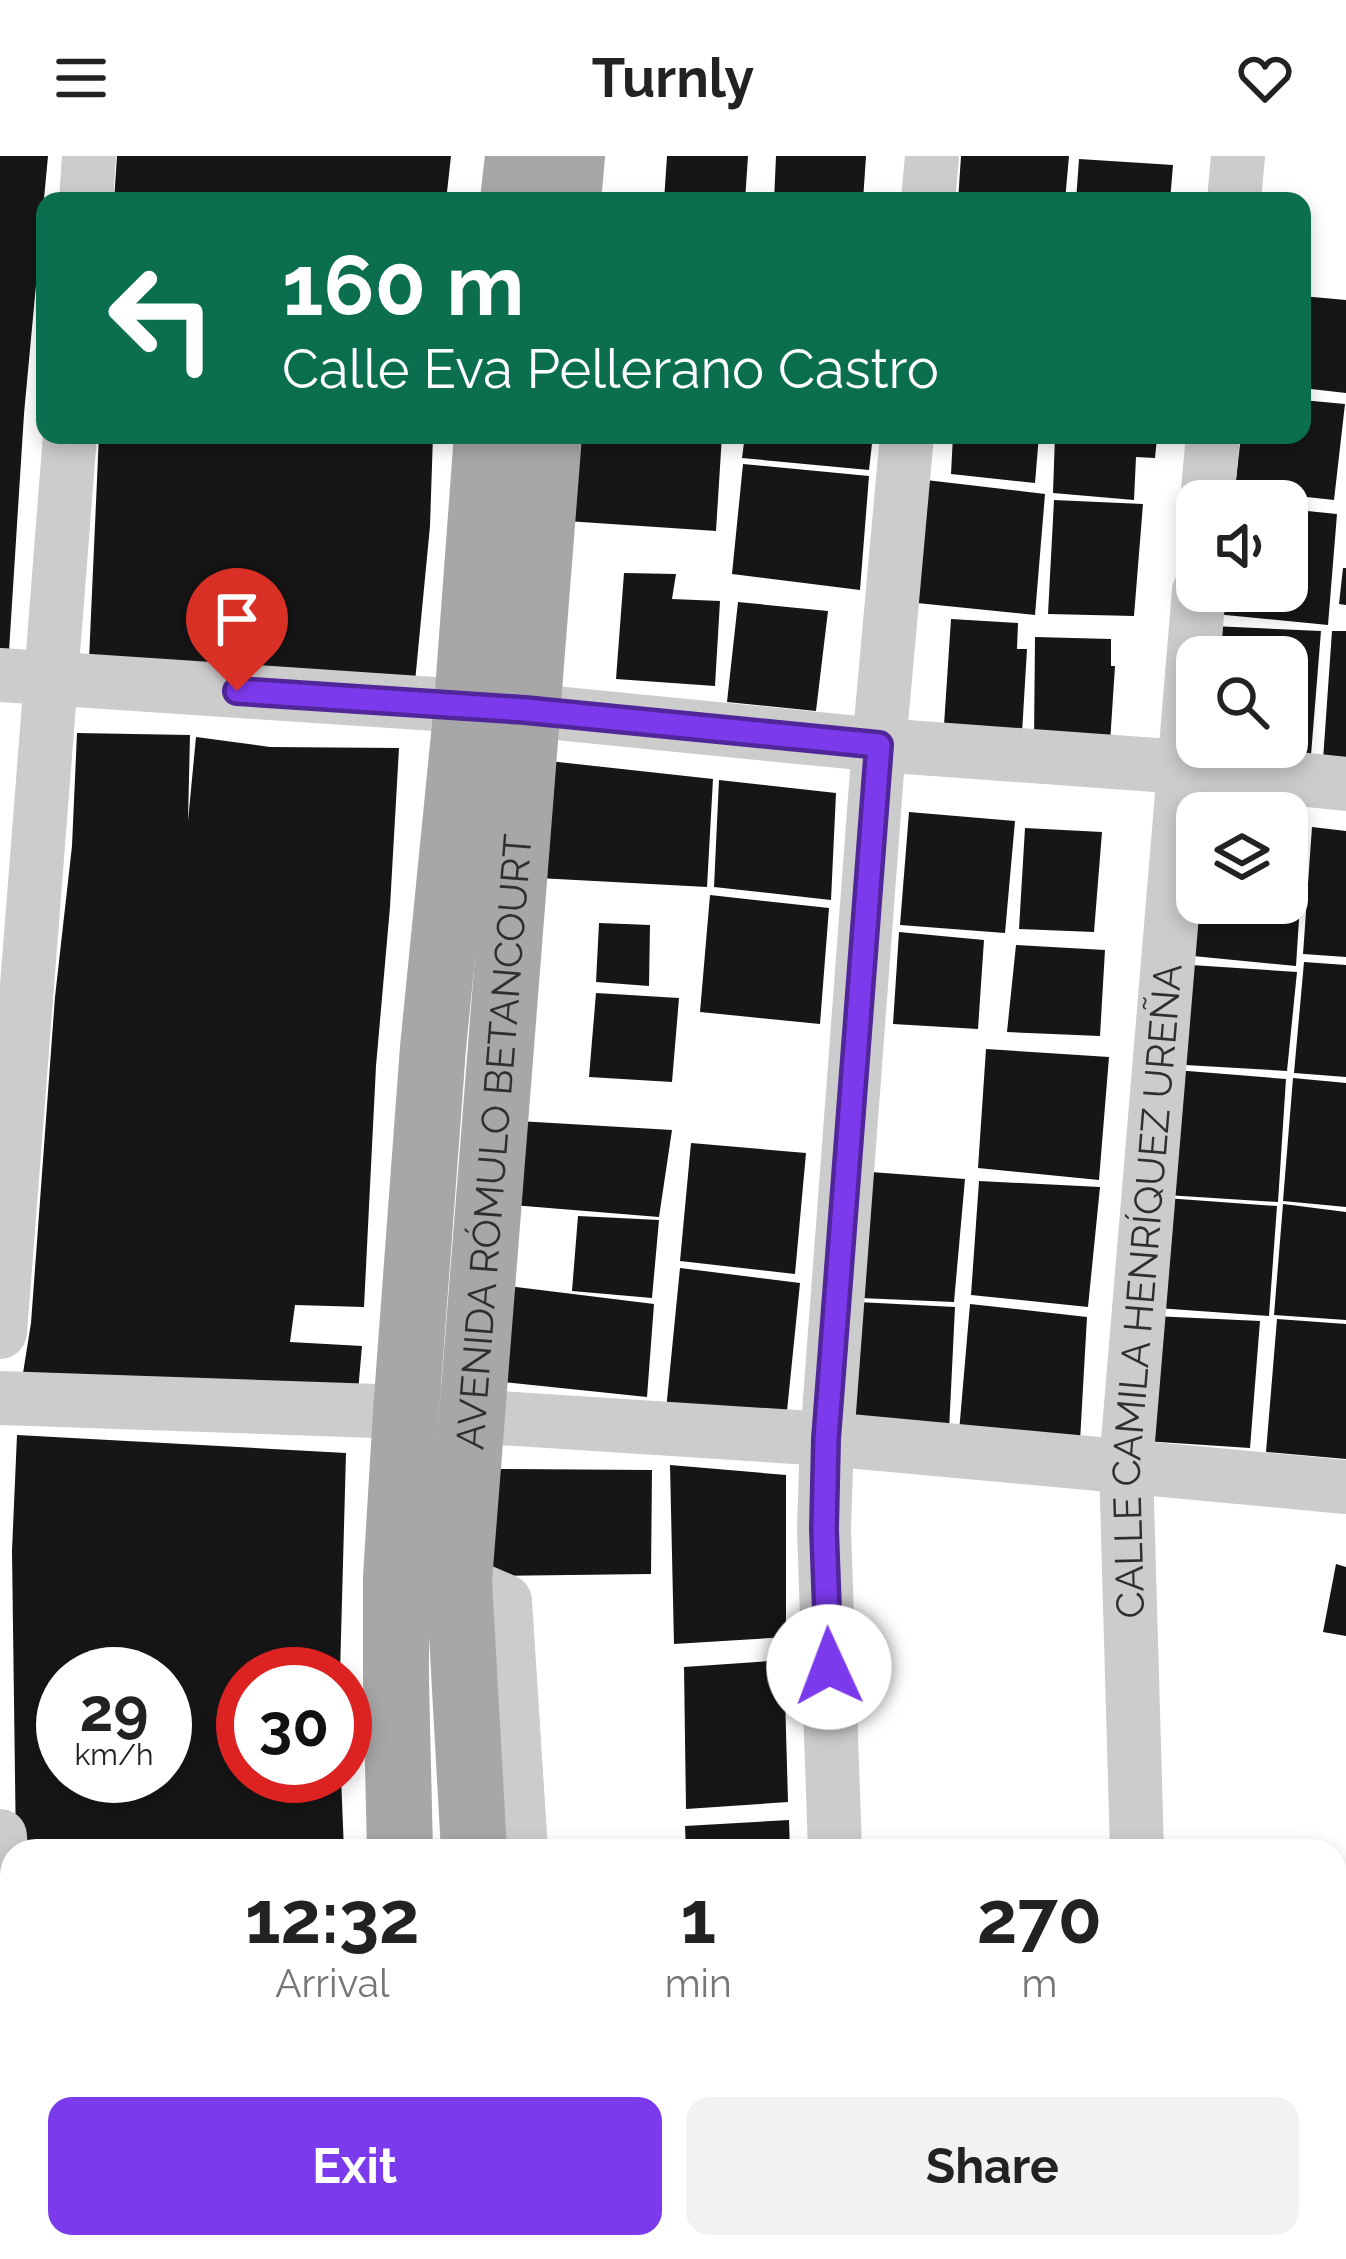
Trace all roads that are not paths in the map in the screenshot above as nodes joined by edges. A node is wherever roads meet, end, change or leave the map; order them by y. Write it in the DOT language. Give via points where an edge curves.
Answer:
graph roads {
  1 [pos="89,156"];
  2 [pos="518,156"];
  3 [pos="572,156"];
  4 [pos="932,156"];
  5 [pos="1238,156"];
  6 [pos="87,192"];
  7 [pos="514,192"];
  8 [pos="569,192"];
  9 [pos="929,192"];
  10 [pos="1235,192"];
  11 [pos="68,444"];
  12 [pos="488,444"];
  13 [pos="546,444"];
  14 [pos="906,444"];
  15 [pos="1212,444"];
  16 [pos="1209,480"];
  17 [pos="26,677"];
  18 [pos="496,707"];
  19 [pos="879,745"];
  20 [pos="1176,766"];
  21 [pos="1183,768"];
  22 [pos="1193,768"];
  23 [pos="1346,784"];
  24 [pos="0,1332"];
  25 [pos="0,1398"];
  26 [pos="406,1412"];
  27 [pos="473,1417"];
  28 [pos="826,1439"];
  29 [pos="1126,1465"];
  30 [pos="1346,1487"];
  31 [pos="459,1581"];
  32 [pos="400,1839"];
  33 [pos="473,1839"];
  34 [pos="520,1839"];
  35 [pos="835,1839"];
  36 [pos="1137,1839"];
  1 -- 6 [label="street"];
  2 -- 7 [label="main road"];
  3 -- 8 [label="main road"];
  4 -- 9 [label="street"];
  5 -- 10 [label="street"];
  11 -- 17 [label="street"];
  12 -- 18 [label="main road, AVENIDA RÓMULO BETANCOURT"];
  13 -- 18 [label="main road, AVENIDA RÓMULO BETANCOURT"];
  14 -- 19 [label="street"];
  15 -- 16 [label="street"];
  17 -- 18 [label="street"];
  17 -- 24 [label="street"];
  18 -- 19 [label="street"];
  18 -- 26 [label="main road, AVENIDA RÓMULO BETANCOURT" via="433,1048"];
  18 -- 27 [label="main road, AVENIDA RÓMULO BETANCOURT"];
  19 -- 20 [label="street"];
  19 -- 28 [label="street"];
  21 -- 29 [label="street, CALLE CAMILA HENRÍQUEZ UREÑA"];
  22 -- 23 [label="street"];
  25 -- 26 [label="street"];
  26 -- 27 [label="street"];
  26 -- 32 [label="main road, AVENIDA RÓMULO BETANCOURT" via="396,1578"];
  27 -- 28 [label="street"];
  27 -- 31 [label="main road, AVENIDA RÓMULO BETANCOURT"];
  28 -- 29 [label="street"];
  28 -- 35 [label="street"];
  29 -- 30 [label="street"];
  29 -- 36 [label="street, CALLE CAMILA HENRÍQUEZ UREÑA"];
  31 -- 33 [label="main road, AVENIDA RÓMULO BETANCOURT"];
  31 -- 34 [label="street" via="505,1601"];
}
